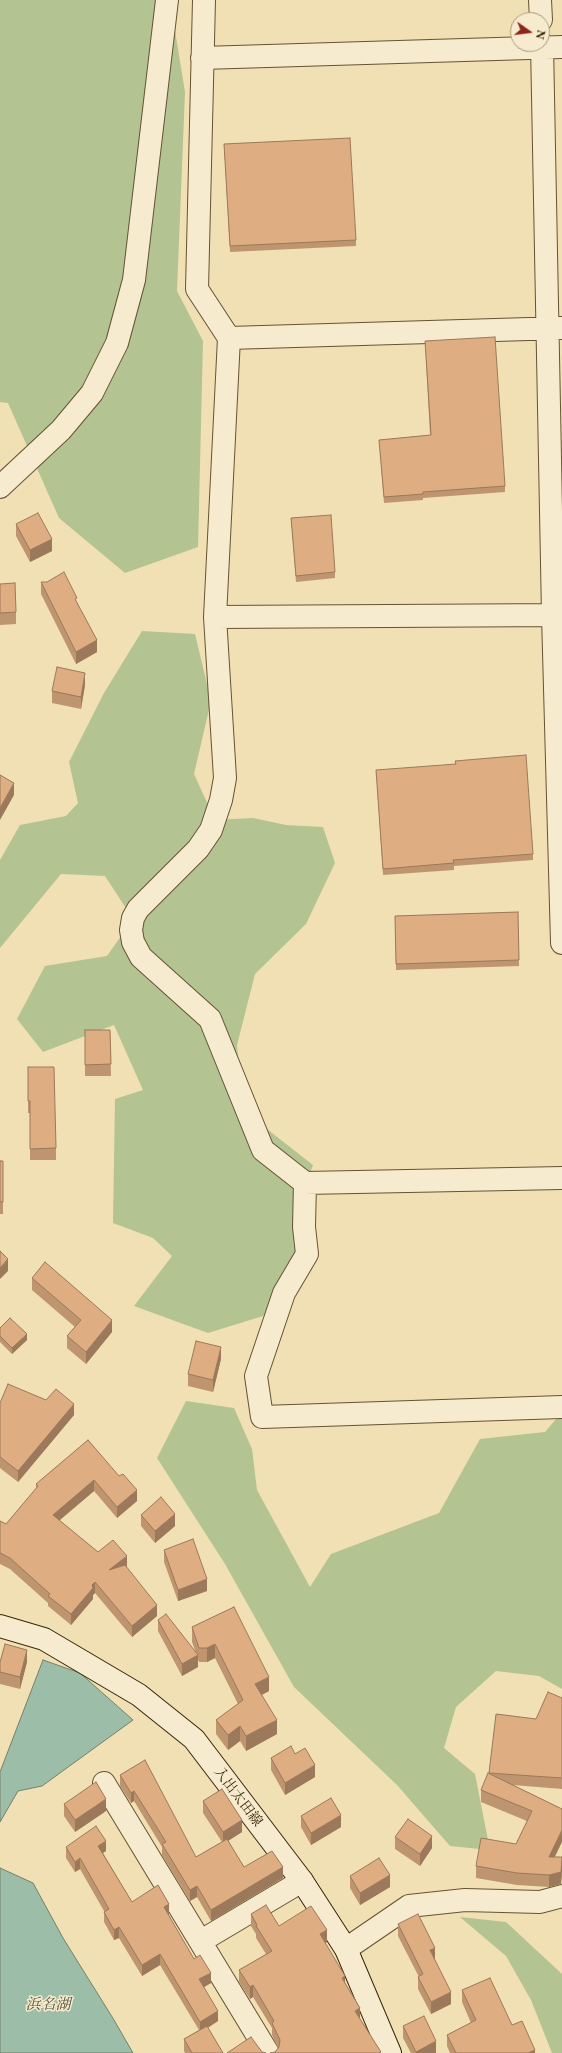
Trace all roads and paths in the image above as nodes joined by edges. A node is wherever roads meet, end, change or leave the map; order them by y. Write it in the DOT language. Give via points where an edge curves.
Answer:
graph roads {
  1 [pos="167,0"];
  2 [pos="204,0"];
  3 [pos="540,0"];
  4 [pos="541,12"];
  5 [pos="510,47"];
  6 [pos="548,52"];
  7 [pos="202,58"];
  8 [pos="555,328"];
  9 [pos="229,338"];
  10 [pos="0,487"];
  11 [pos="557,615"];
  12 [pos="215,617"];
  13 [pos="562,895"];
  14 [pos="562,943"];
  15 [pos="562,1178"];
  16 [pos="305,1183"];
  17 [pos="562,1407"];
  18 [pos="0,1626"];
  19 [pos="104,1783"];
  20 [pos="302,1881"];
  21 [pos="562,1896"];
  22 [pos="201,1941"];
  23 [pos="346,1949"];
  24 [pos="268,2053"];
  25 [pos="390,2053"];
  1 -- 10 [label="street" via="134,280 117,343 92,393 61,430"];
  2 -- 7 [label="street"];
  3 -- 4 [label="street"];
  5 -- 7 [label="street"];
  6 -- 8 [label="street"];
  7 -- 9 [label="street" via="197,289"];
  8 -- 9 [label="street"];
  8 -- 11 [label="street"];
  9 -- 12 [label="street"];
  11 -- 12 [label="street"];
  11 -- 13 [label="street"];
  12 -- 16 [label="street" via="224,778 219,806 211,830 198,849 138,908 131,930 133,942 141,956 210,1019 263,1150"];
  13 -- 14 [label="street"];
  15 -- 16 [label="street"];
  16 -- 17 [label="street" via="304,1227 307,1254 284,1293 256,1376 262,1417"];
  18 -- 20 [label="street, 入出太田線" via="44,1639 139,1695 194,1739"];
  19 -- 22 [label="street"];
  20 -- 22 [label="street"];
  20 -- 23 [label="street, 入出太田線"];
  21 -- 23 [label="street" via="540,1902 465,1900 409,1906"];
  22 -- 24 [label="street"];
  23 -- 25 [label="street, 入出太田線"];
}
